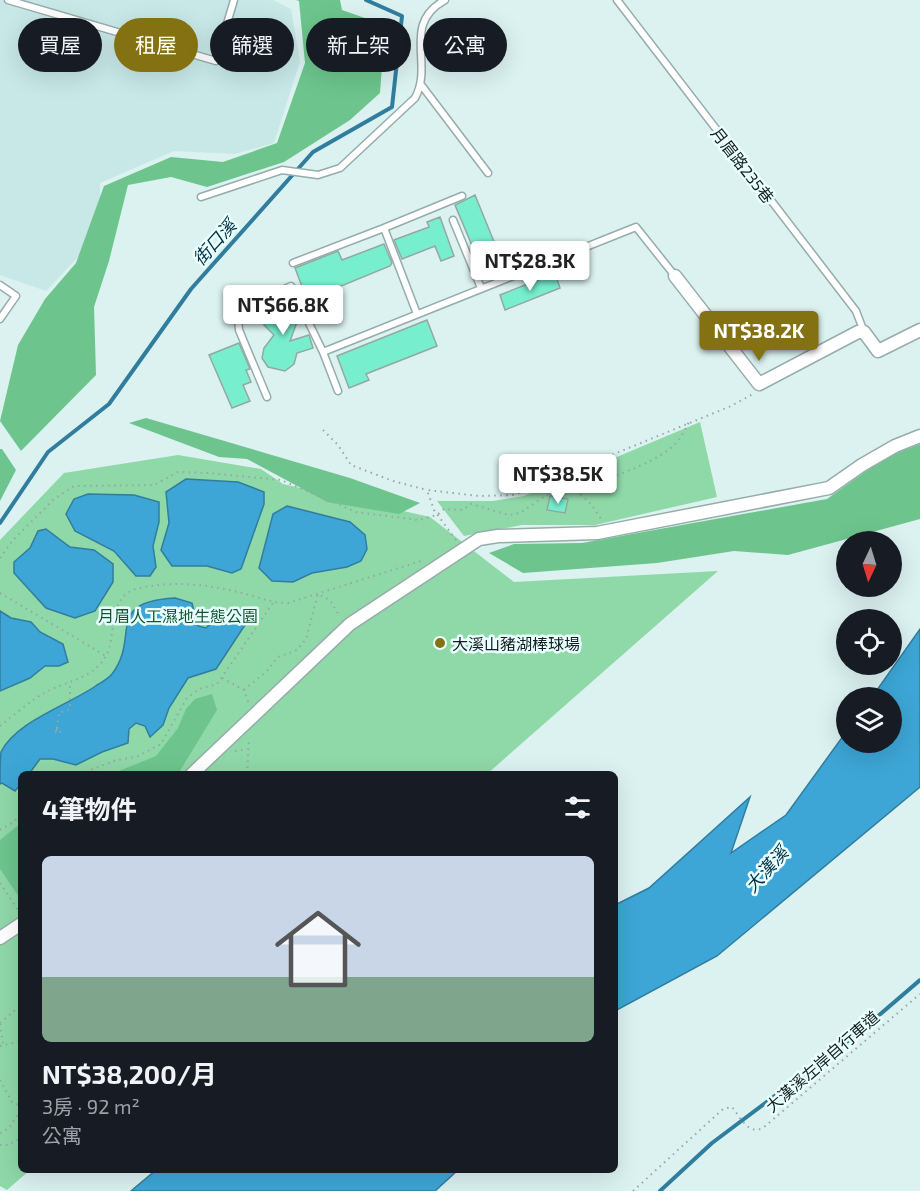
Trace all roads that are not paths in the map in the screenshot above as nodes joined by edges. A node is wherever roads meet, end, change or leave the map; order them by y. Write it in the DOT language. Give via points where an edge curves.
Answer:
graph roads {
  1 [pos="8,0"];
  2 [pos="234,0"];
  3 [pos="445,0"];
  4 [pos="616,0"];
  5 [pos="422,86"];
  6 [pos="488,173"];
  7 [pos="462,196"];
  8 [pos="201,197"];
  9 [pos="453,219"];
  10 [pos="384,228"];
  11 [pos="293,263"];
  12 [pos="675,276"];
  13 [pos="0,285"];
  14 [pos="481,288"];
  15 [pos="417,314"];
  16 [pos="0,318"];
  17 [pos="920,330"];
  18 [pos="864,332"];
  19 [pos="322,352"];
  20 [pos="338,391"];
  21 [pos="267,397"];
  22 [pos="920,436"];
  23 [pos="195,771"];
  24 [pos="18,926"];
  25 [pos="0,938"];
  1 -- 2 [label="lane" via="216,61"];
  3 -- 5 [label="lane" via="427,13 420,30"];
  4 -- 18 [label="lane, 月眉路235巷" via="856,311"];
  5 -- 6 [label="lane"];
  5 -- 8 [label="lane" via="406,108 340,168 318,175 282,170"];
  7 -- 10 [label="lane"];
  9 -- 14 [label="lane"];
  10 -- 11 [label="lane"];
  10 -- 15 [label="lane"];
  12 -- 14 [label="lane" via="636,227"];
  12 -- 18 [label="street" via="759,384"];
  13 -- 16 [label="lane" via="16,296"];
  14 -- 15 [label="lane"];
  15 -- 19 [label="lane"];
  17 -- 18 [label="street" via="878,351"];
  19 -- 20 [label="lane"];
  19 -- 21 [label="lane" via="291,286 241,309 239,330"];
  22 -- 23 [label="street" via="886,451 829,488 597,533 479,539 346,628"];
  24 -- 25 [label="street"];
}
